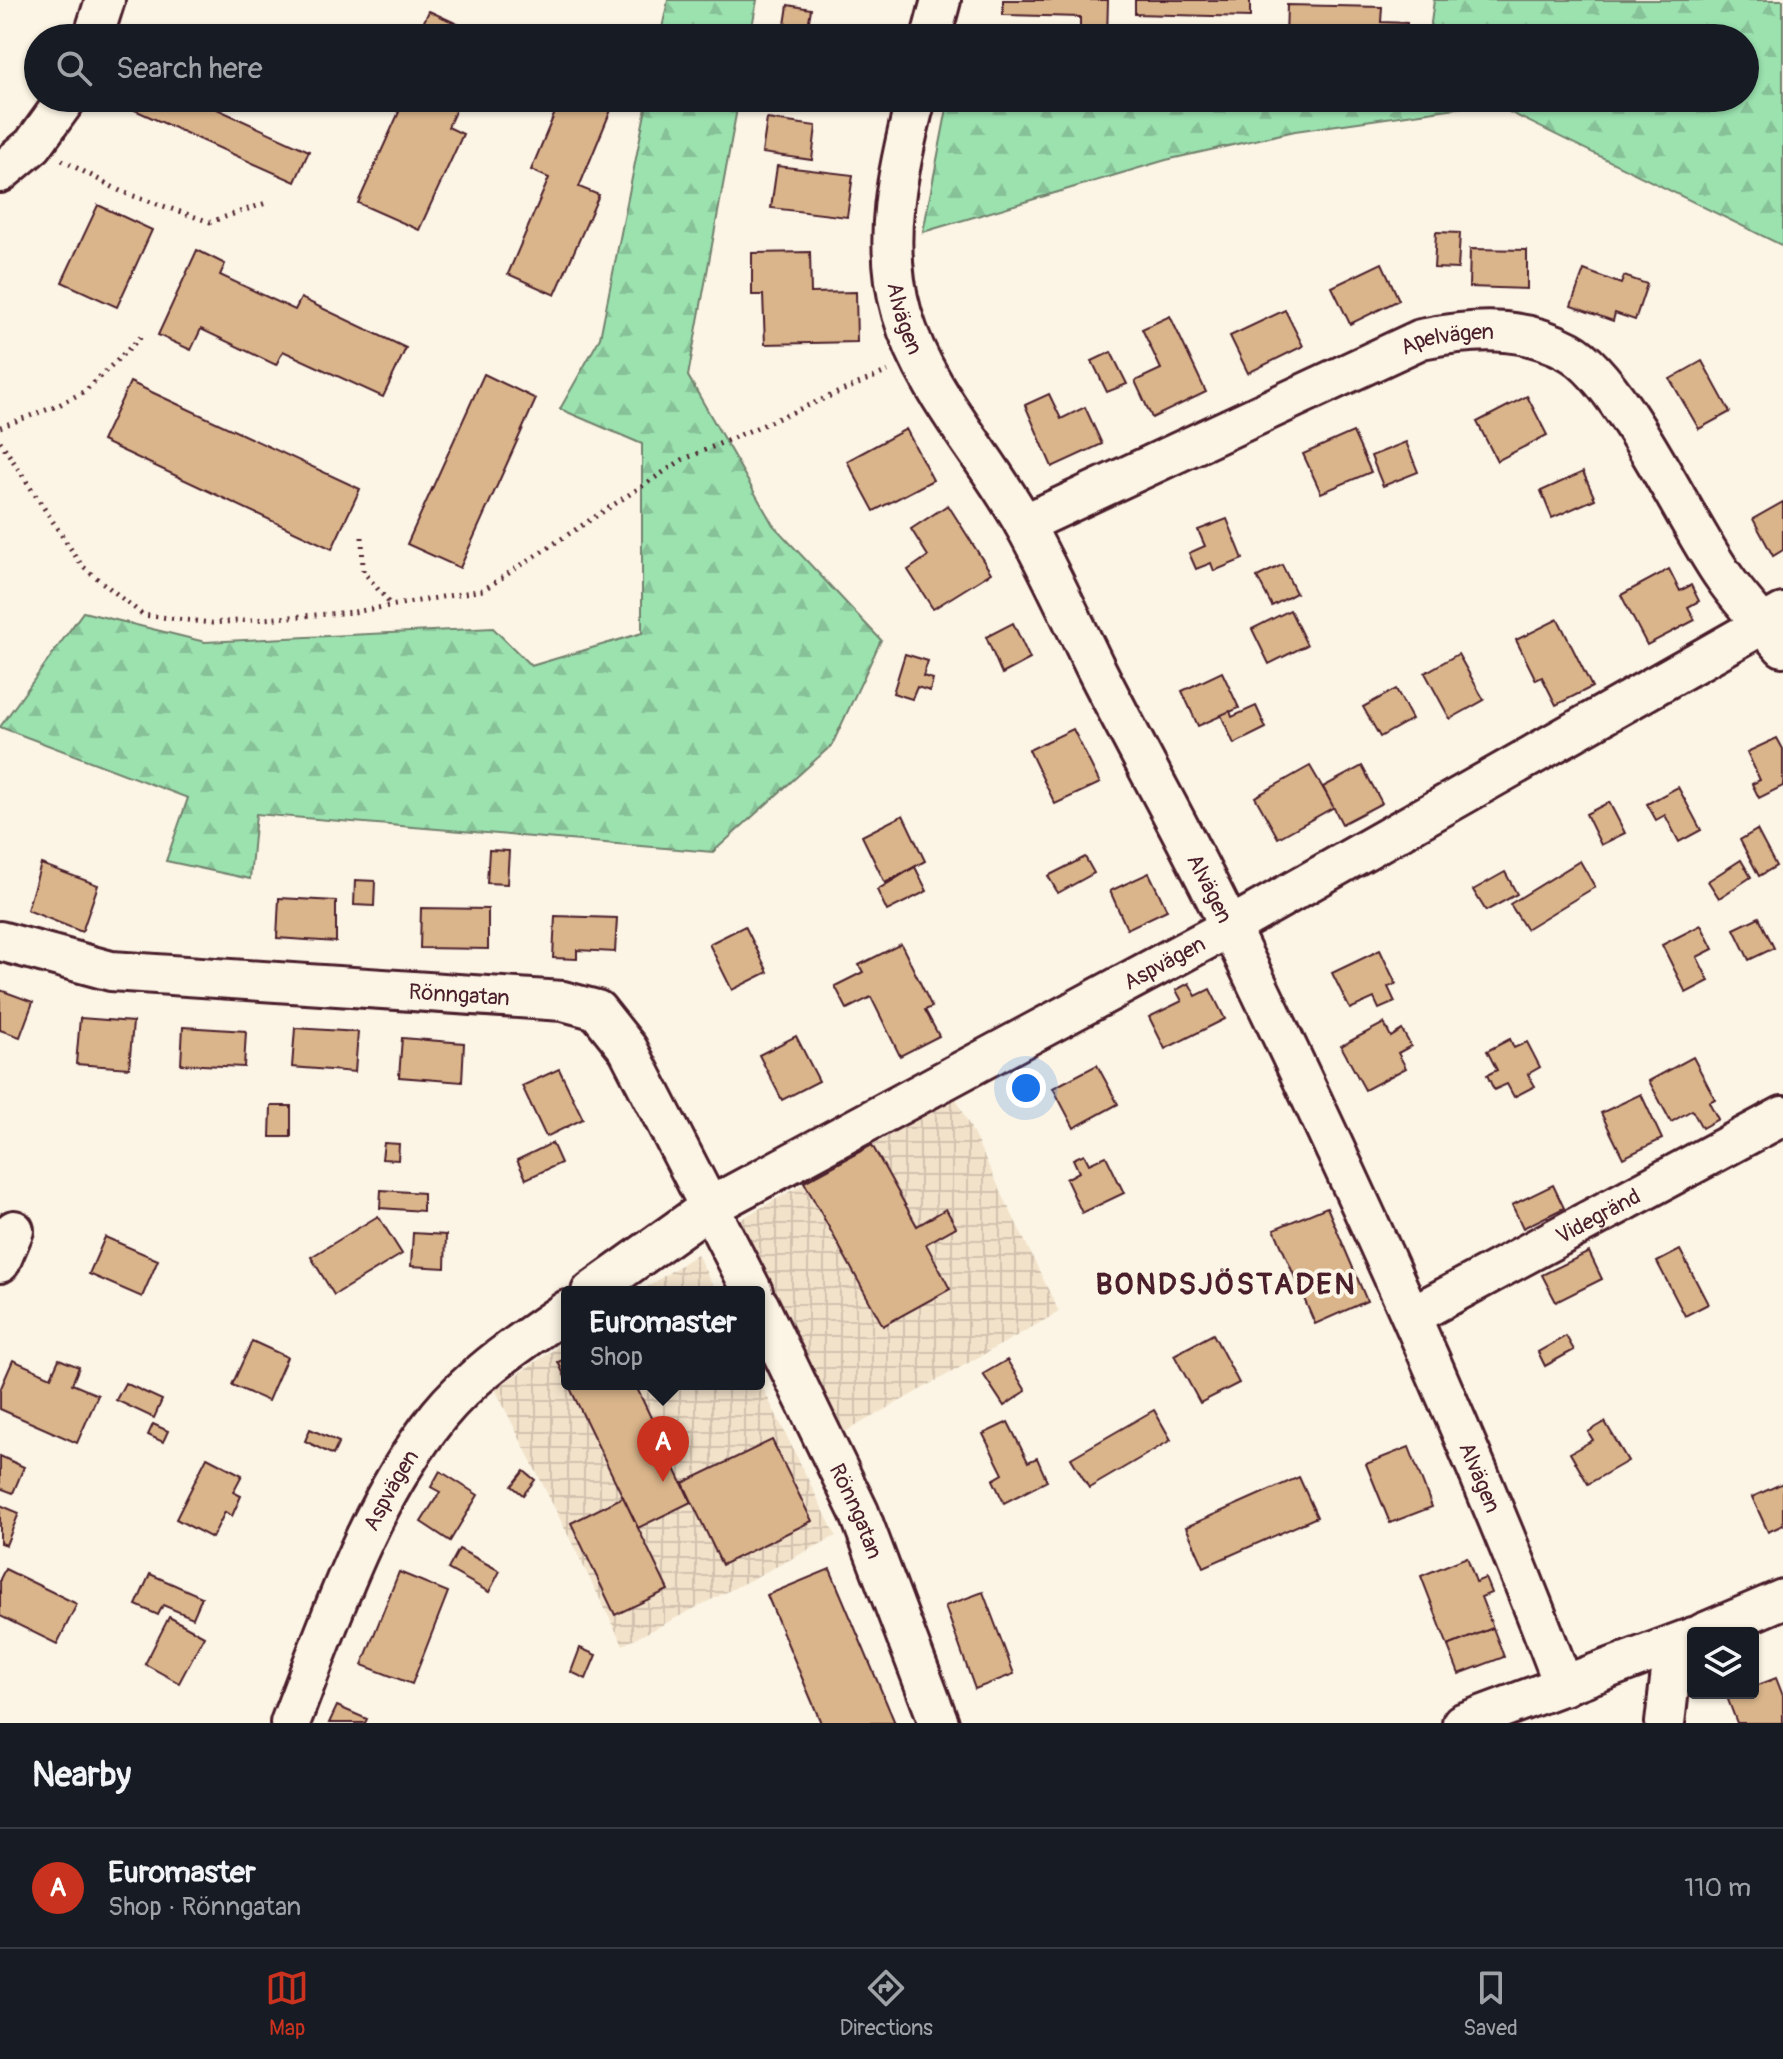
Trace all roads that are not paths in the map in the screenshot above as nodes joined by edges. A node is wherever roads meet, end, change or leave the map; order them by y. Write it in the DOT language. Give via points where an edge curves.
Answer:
graph roads {
  1 [pos="105,0"];
  2 [pos="941,0"];
  3 [pos="97,24"];
  4 [pos="935,24"];
  5 [pos="57,112"];
  6 [pos="912,112"];
  7 [pos="0,173"];
  8 [pos="1024,524"];
  9 [pos="1776,628"];
  10 [pos="1230,927"];
  11 [pos="0,941"];
  12 [pos="1783,1116"];
  13 [pos="711,1206"];
  14 [pos="599,1286"];
  15 [pos="750,1286"];
  16 [pos="561,1314"];
  17 [pos="1413,1315"];
  18 [pos="765,1317"];
  19 [pos="1783,1599"];
  20 [pos="1718,1627"];
  21 [pos="1687,1640"];
  22 [pos="1687,1649"];
  23 [pos="1564,1686"];
  24 [pos="290,1723"];
  25 [pos="939,1723"];
  26 [pos="1462,1723"];
  27 [pos="1665,1723"];
  1 -- 3 [label="street"];
  2 -- 4 [label="street"];
  5 -- 7 [label="street" via="33,145"];
  6 -- 8 [label="street, Alvägen" via="891,219 901,312 919,358"];
  8 -- 9 [label="street, Apelvägen" via="1421,339 1473,329 1522,333 1571,352 1600,379 1723,576"];
  8 -- 10 [label="street, Alvägen"];
  9 -- 10 [label="street, Aspvägen"];
  10 -- 13 [label="street, Aspvägen"];
  10 -- 17 [label="street, Alvägen"];
  11 -- 13 [label="street, Rönngatan" via="111,971 582,1004 597,1010 628,1049"];
  12 -- 17 [label="street, Videgränd"];
  13 -- 14 [label="street, Aspvägen"];
  13 -- 15 [label="street, Rönngatan"];
  16 -- 24 [label="street, Aspvägen" via="488,1367 440,1413 407,1460 365,1536"];
  17 -- 23 [label="street, Alvägen" via="1494,1503"];
  18 -- 25 [label="street, Rönngatan" via="859,1512"];
  19 -- 20 [label="street"];
  21 -- 23 [label="street"];
  22 -- 27 [label="street"];
  23 -- 26 [label="street"];
}
